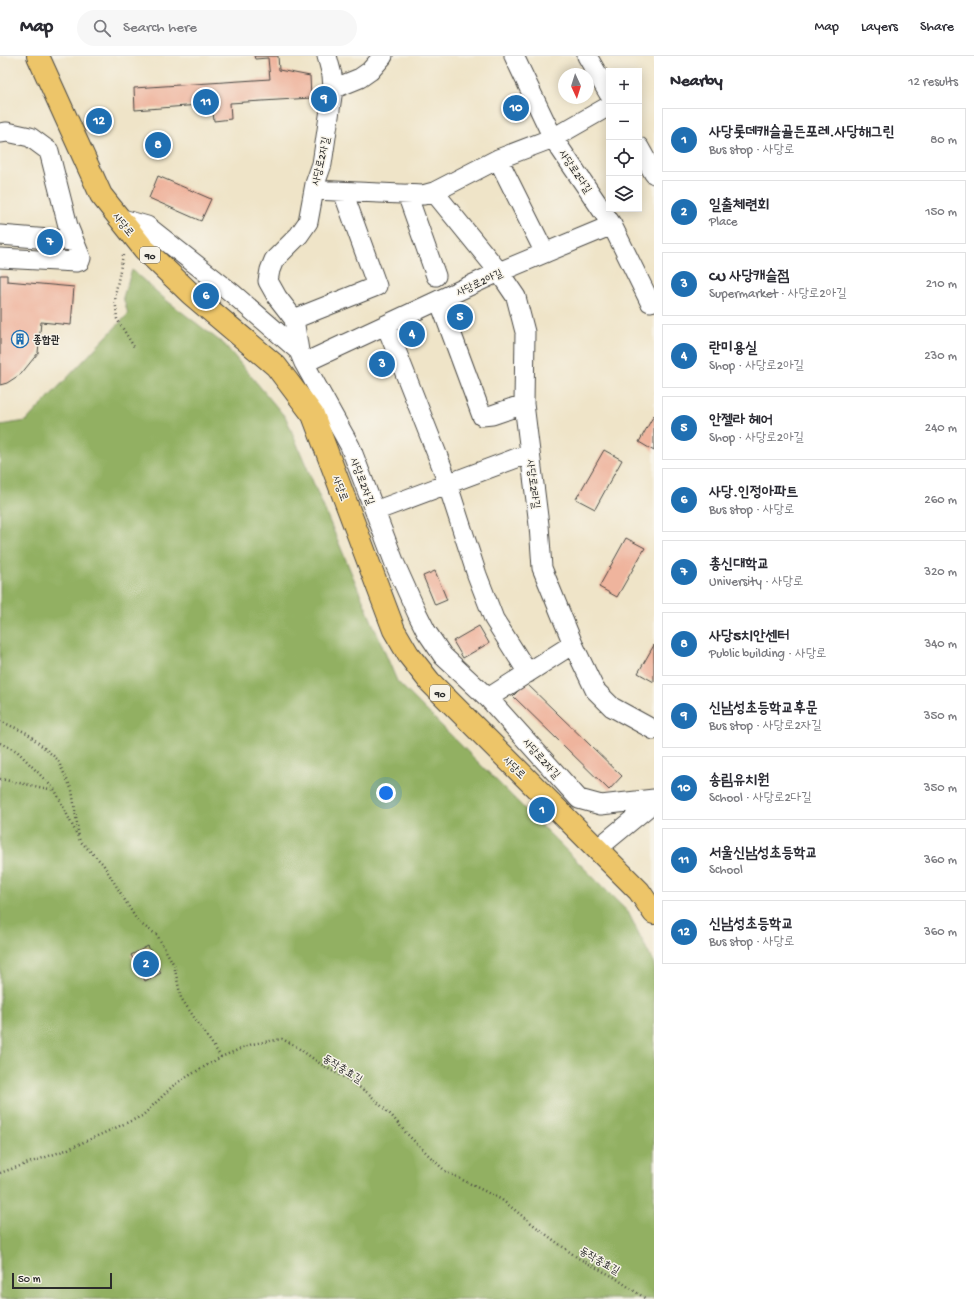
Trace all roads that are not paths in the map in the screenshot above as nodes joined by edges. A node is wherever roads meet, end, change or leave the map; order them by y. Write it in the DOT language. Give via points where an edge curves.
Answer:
graph roads {
  1 [pos="38,56"];
  2 [pos="327,56"];
  3 [pos="383,56"];
  4 [pos="514,56"];
  5 [pos="587,56"];
  6 [pos="334,89"];
  7 [pos="606,89"];
  8 [pos="606,108"];
  9 [pos="0,133"];
  10 [pos="553,138"];
  11 [pos="642,152"];
  12 [pos="498,159"];
  13 [pos="654,174"];
  14 [pos="314,190"];
  15 [pos="343,192"];
  16 [pos="434,192"];
  17 [pos="407,194"];
  18 [pos="119,218"];
  19 [pos="612,225"];
  20 [pos="0,235"];
  21 [pos="74,241"];
  22 [pos="545,253"];
  23 [pos="0,258"];
  24 [pos="499,272"];
  25 [pos="436,276"];
  26 [pos="439,300"];
  27 [pos="654,301"];
  28 [pos="294,319"];
  29 [pos="386,325"];
  30 [pos="302,357"];
  31 [pos="524,404"];
  32 [pos="530,453"];
  33 [pos="448,484"];
  34 [pos="375,512"];
  35 [pos="573,644"];
  36 [pos="528,673"];
  37 [pos="488,698"];
  38 [pos="654,730"];
  39 [pos="654,798"];
  40 [pos="654,802"];
  41 [pos="597,849"];
  42 [pos="654,913"];
  1 -- 18 [label="main road, 사당로 / 90" via="101,195"];
  2 -- 6 [label="street, 사당로2자길"];
  3 -- 6 [label="street" via="360,78"];
  4 -- 10 [label="street, 사당로2다길"];
  5 -- 7 [label="street"];
  6 -- 14 [label="street, 사당로2자길" via="322,164"];
  8 -- 10 [label="street"];
  9 -- 21 [label="street" via="30,137 49,151"];
  10 -- 12 [label="street"];
  10 -- 19 [label="street, 사당로2다길"];
  11 -- 13 [label="street"];
  12 -- 16 [label="street"];
  12 -- 22 [label="street"];
  14 -- 15 [label="street"];
  14 -- 28 [label="street, 사당로2자길" via="308,222 274,260 268,281"];
  15 -- 17 [label="street"];
  15 -- 28 [label="street" via="377,286"];
  16 -- 17 [label="street" via="423,195"];
  16 -- 24 [label="street, 사당로2라길"];
  17 -- 25 [label="street"];
  18 -- 30 [label="street" via="146,226 232,293"];
  18 -- 41 [label="main road, 사당로 / 90" via="144,249 165,269 276,366 313,415 394,630 408,654 430,682"];
  19 -- 22 [label="street, 사당로2아길"];
  19 -- 27 [label="street, 사당로2다길" via="650,302"];
  20 -- 21 [label="street"];
  21 -- 23 [label="street" via="81,258 76,262"];
  22 -- 24 [label="street, 사당로2아길"];
  24 -- 26 [label="street, 사당로2아길"];
  24 -- 31 [label="street, 사당로2라길" via="516,297 525,332"];
  26 -- 29 [label="street, 사당로2아길"];
  26 -- 31 [label="street" via="482,416"];
  28 -- 30 [label="street, 사당로2자길"];
  29 -- 30 [label="street, 사당로2아길"];
  29 -- 33 [label="street"];
  30 -- 34 [label="street, 사당로2자길" via="350,446"];
  31 -- 32 [label="street, 사당로2라길"];
  32 -- 33 [label="street"];
  32 -- 35 [label="street, 사당로2라길" via="542,568"];
  33 -- 34 [label="street"];
  33 -- 36 [label="street" via="494,619"];
  34 -- 37 [label="street, 사당로2자길" via="395,564 426,631 443,656"];
  35 -- 36 [label="street"];
  35 -- 38 [label="street, 사당로2라길" via="595,690 612,707"];
  36 -- 37 [label="street"];
  37 -- 39 [label="street, 사당로2자길" via="579,799 600,805"];
  40 -- 41 [label="street"];
  41 -- 42 [label="main road, 사당로 / 90" via="639,891"];
}
